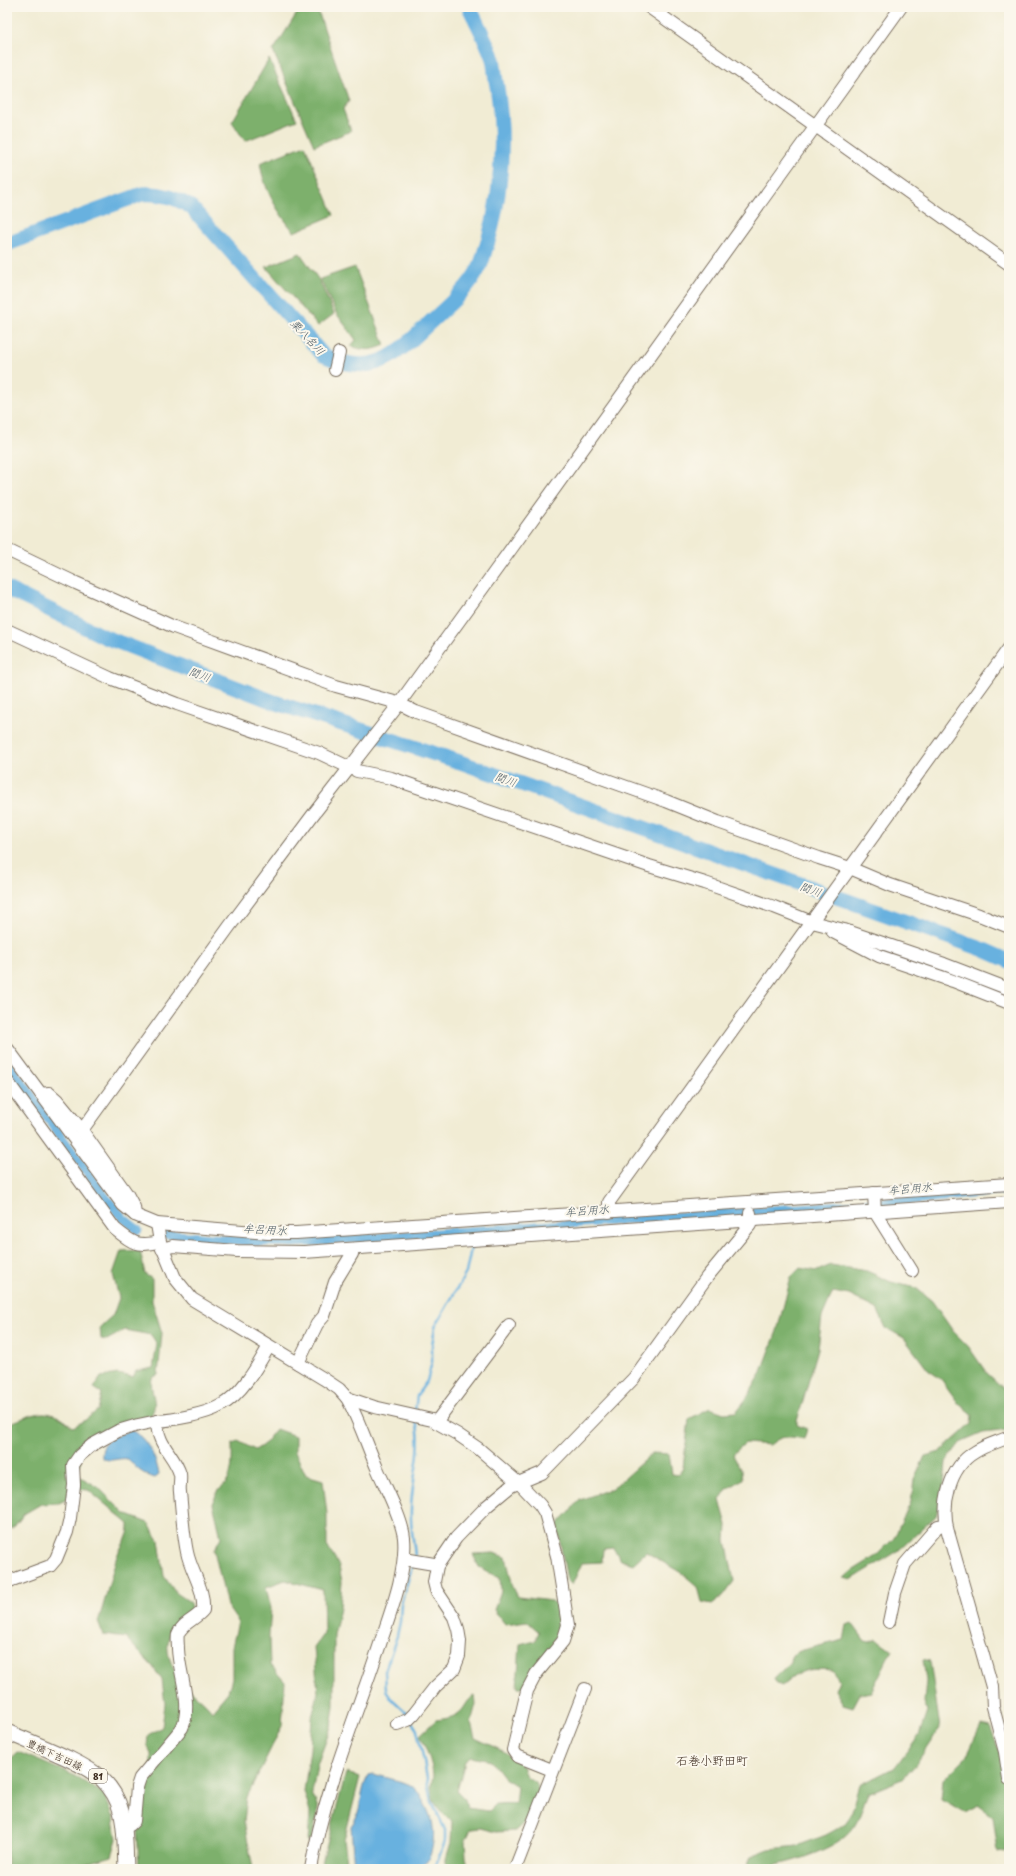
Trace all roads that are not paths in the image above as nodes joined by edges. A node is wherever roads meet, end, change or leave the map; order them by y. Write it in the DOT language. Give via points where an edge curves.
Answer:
graph roads {
  1 [pos="648,7"];
  2 [pos="901,7"];
  3 [pos="815,126"];
  4 [pos="1009,264"];
  5 [pos="338,354"];
  6 [pos="335,370"];
  7 [pos="7,550"];
  8 [pos="7,630"];
  9 [pos="1009,648"];
  10 [pos="397,705"];
  11 [pos="350,766"];
  12 [pos="849,870"];
  13 [pos="813,920"];
  14 [pos="827,926"];
  15 [pos="1009,927"];
  16 [pos="1009,989"];
  17 [pos="1009,1003"];
  18 [pos="7,1048"];
  19 [pos="7,1081"];
  20 [pos="41,1094"];
  21 [pos="81,1129"];
  22 [pos="79,1163"];
  23 [pos="1009,1184"];
  24 [pos="874,1195"];
  25 [pos="1009,1202"];
  26 [pos="749,1204"];
  27 [pos="875,1211"];
  28 [pos="609,1212"];
  29 [pos="135,1215"];
  30 [pos="750,1219"];
  31 [pos="157,1224"];
  32 [pos="477,1233"];
  33 [pos="161,1246"];
  34 [pos="352,1249"];
  35 [pos="912,1271"];
  36 [pos="509,1325"];
  37 [pos="269,1346"];
  38 [pos="298,1363"];
  39 [pos="347,1398"];
  40 [pos="157,1422"];
  41 [pos="436,1422"];
  42 [pos="1009,1437"];
  43 [pos="518,1482"];
  44 [pos="946,1525"];
  45 [pos="411,1560"];
  46 [pos="437,1566"];
  47 [pos="7,1582"];
  48 [pos="889,1622"];
  49 [pos="585,1689"];
  50 [pos="406,1719"];
  51 [pos="7,1732"];
  52 [pos="552,1770"];
  53 [pos="1009,1779"];
  54 [pos="124,1827"];
  55 [pos="126,1869"];
  56 [pos="311,1869"];
  57 [pos="515,1869"];
  1 -- 3 [label="street"];
  2 -- 3 [label="street"];
  3 -- 4 [label="street"];
  3 -- 10 [label="street" via="637,376"];
  5 -- 6 [label="street"];
  7 -- 10 [label="street" via="174,627 336,686"];
  8 -- 11 [label="street" via="110,678"];
  9 -- 12 [label="street"];
  10 -- 11 [label="street"];
  10 -- 12 [label="street" via="666,801"];
  11 -- 13 [label="street"];
  11 -- 21 [label="street"];
  12 -- 13 [label="street"];
  12 -- 15 [label="street"];
  13 -- 14 [label="street"];
  13 -- 28 [label="street" via="609,1202"];
  14 -- 16 [label="street" via="944,964"];
  14 -- 17 [label="street" via="829,930 879,956"];
  18 -- 20 [label="street"];
  19 -- 22 [label="street" via="62,1154"];
  20 -- 21 [label="street" via="49,1093"];
  20 -- 22 [label="street"];
  21 -- 29 [label="street" via="127,1194"];
  22 -- 29 [label="street"];
  22 -- 33 [label="street" via="115,1229 131,1242"];
  23 -- 24 [label="street"];
  24 -- 26 [label="street"];
  24 -- 27 [label="street"];
  25 -- 27 [label="street"];
  26 -- 28 [label="street"];
  26 -- 30 [label="street"];
  27 -- 30 [label="street"];
  27 -- 35 [label="street"];
  28 -- 32 [label="street"];
  29 -- 31 [label="street"];
  30 -- 32 [label="street"];
  30 -- 43 [label="street" via="750,1225 707,1277 634,1378 542,1473"];
  31 -- 32 [label="street" via="296,1234"];
  31 -- 33 [label="street"];
  32 -- 34 [label="street"];
  33 -- 34 [label="street" via="275,1252"];
  33 -- 37 [label="street" via="175,1278 192,1299"];
  34 -- 38 [label="street" via="352,1254 335,1282 324,1316 317,1324"];
  36 -- 41 [label="street"];
  37 -- 38 [label="street"];
  37 -- 40 [label="street" via="248,1380 221,1406 183,1418"];
  38 -- 39 [label="street" via="339,1389"];
  39 -- 41 [label="street"];
  39 -- 45 [label="street" via="400,1523"];
  40 -- 47 [label="street" via="118,1431 92,1445 80,1455 73,1466 74,1484 67,1532 56,1559 50,1566"];
  40 -- 54 [label="street" via="157,1431 181,1476 180,1489 187,1553 196,1575 203,1610 184,1625 177,1639 178,1662 187,1712 185,1721 140,1778 134,1821"];
  41 -- 43 [label="street" via="479,1449"];
  42 -- 44 [label="street" via="975,1451 956,1470 946,1502"];
  43 -- 46 [label="street" via="470,1522"];
  43 -- 52 [label="street" via="540,1505 549,1524 568,1625 563,1641 536,1674 527,1691 513,1750 517,1756"];
  44 -- 48 [label="street" via="938,1526 905,1564"];
  44 -- 53 [label="street" via="992,1687 993,1707"];
  45 -- 46 [label="street"];
  45 -- 56 [label="street" via="340,1753 321,1816"];
  46 -- 50 [label="street" via="434,1582 436,1590 454,1617 460,1641 459,1656 454,1669"];
  49 -- 52 [label="street"];
  51 -- 54 [label="main road, 豊橋下吉田線 / 81" via="68,1760 103,1780 115,1795"];
  52 -- 57 [label="street"];
  54 -- 55 [label="main road, 豊橋下吉田線 / 81"];
}
